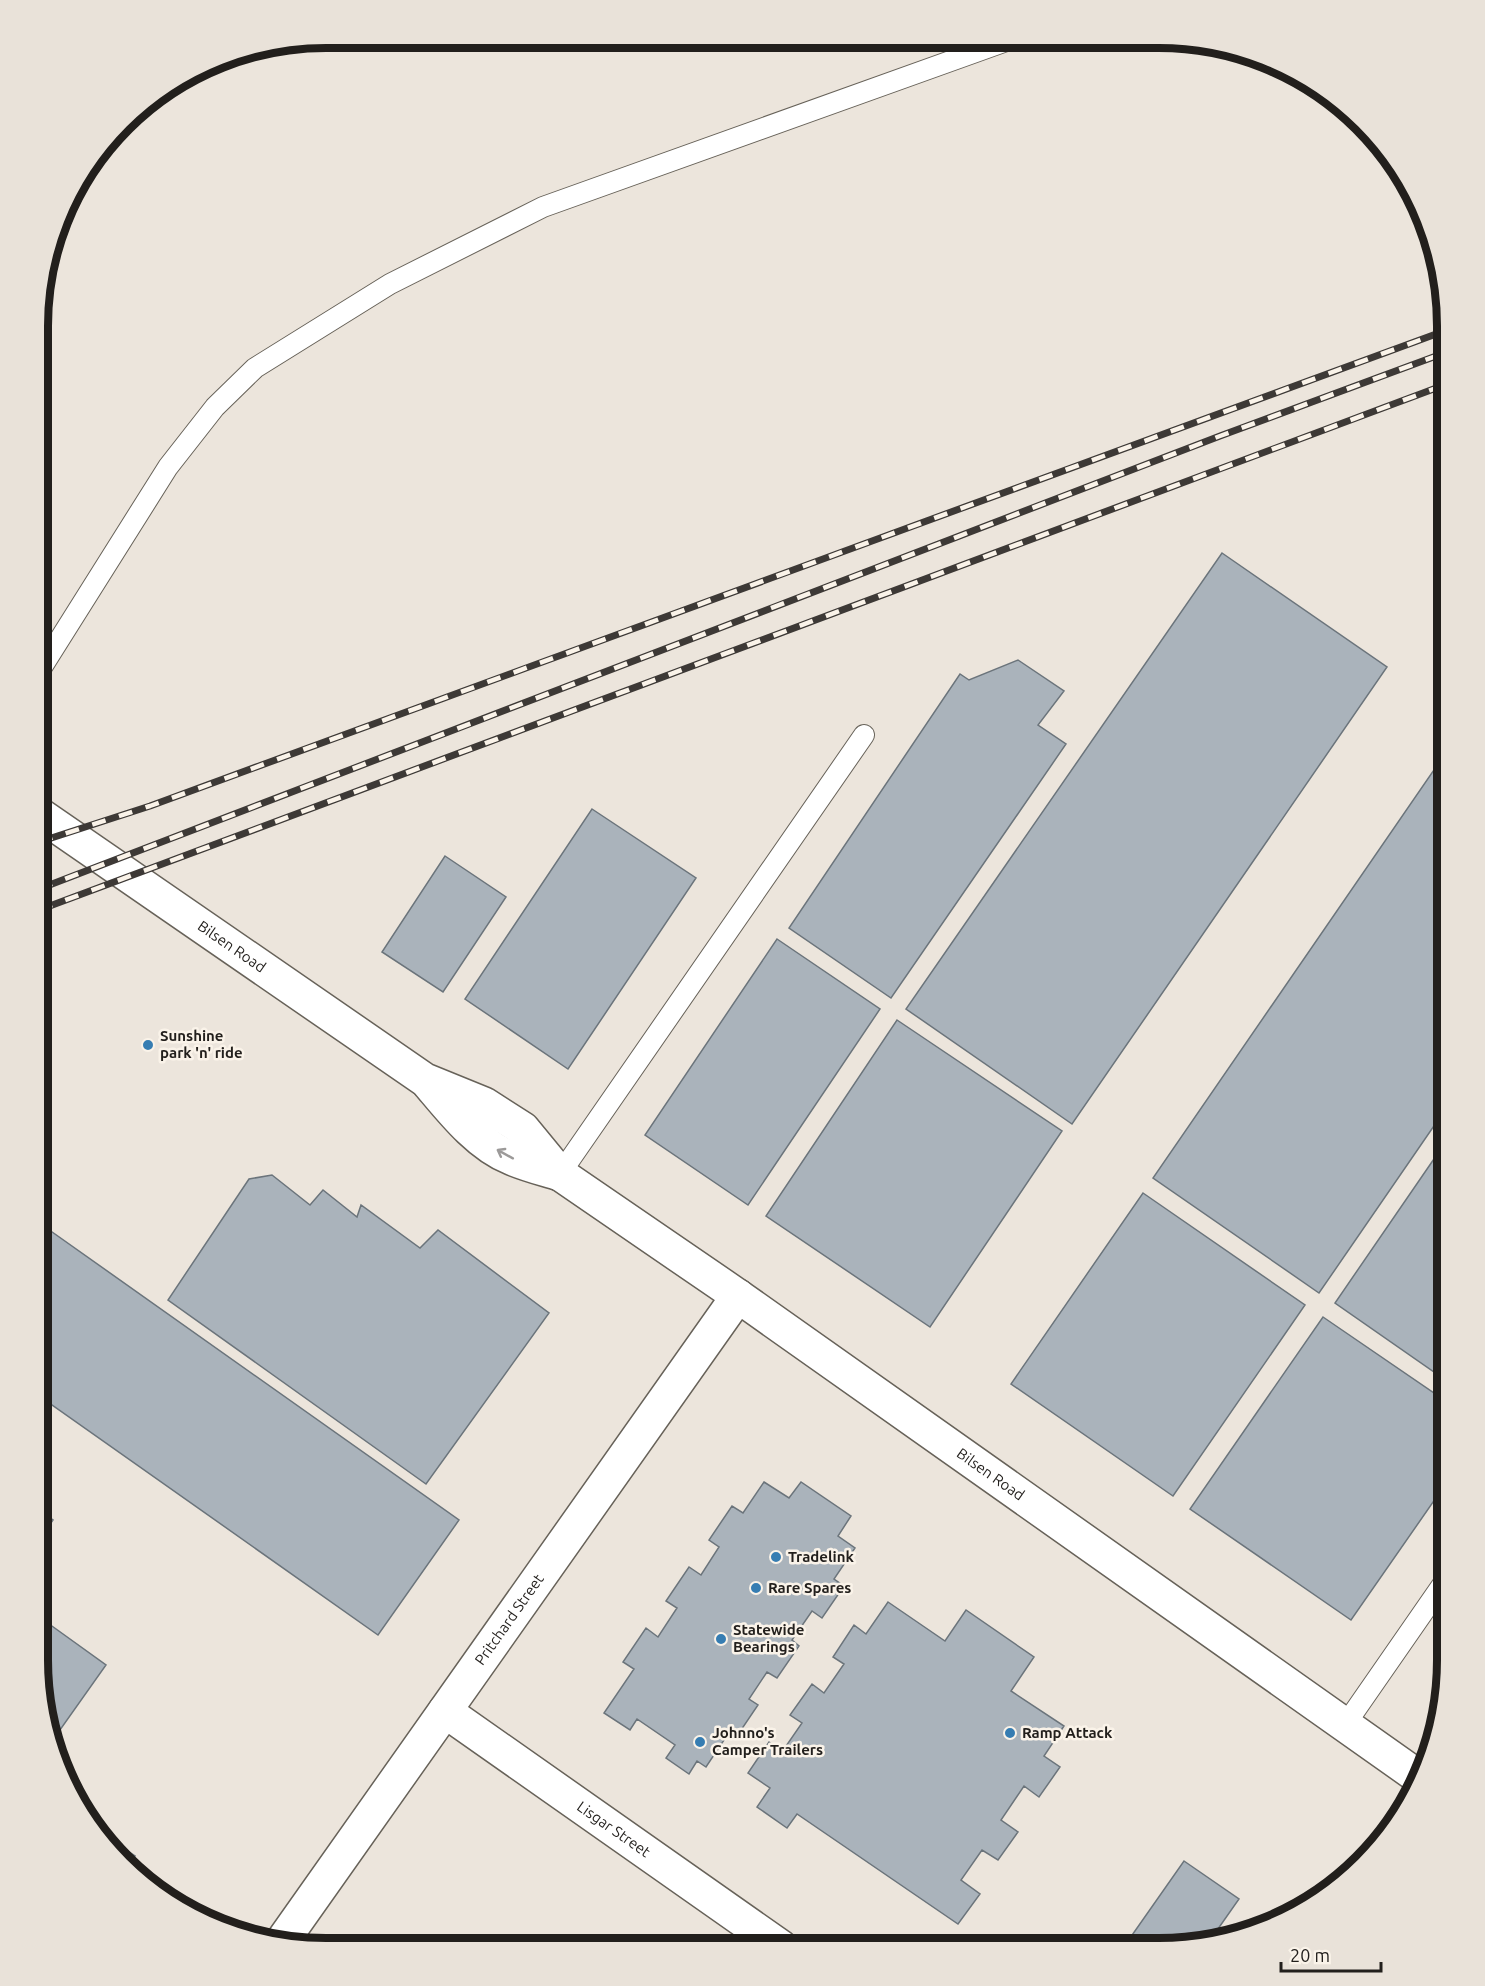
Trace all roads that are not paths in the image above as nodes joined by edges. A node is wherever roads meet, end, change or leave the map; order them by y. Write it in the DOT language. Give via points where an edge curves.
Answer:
graph roads {
  1 [pos="987,48"];
  2 [pos="48,658"];
  3 [pos="864,735"];
  4 [pos="48,820"];
  5 [pos="560,1174"];
  6 [pos="738,1296"];
  7 [pos="1437,1592"];
  8 [pos="445,1711"];
  9 [pos="1345,1725"];
  10 [pos="1413,1773"];
  11 [pos="286,1935"];
  12 [pos="768,1938"];
  1 -- 2 [label="lane" via="543,207 390,284 255,368 215,407 168,466"];
  3 -- 5 [label="lane"];
  4 -- 5 [label="street, Bilsen Road" via="425,1080 484,1104 523,1129"];
  5 -- 6 [label="street, Bilsen Road"];
  6 -- 8 [label="street, Pritchard Street"];
  6 -- 9 [label="street, Bilsen Road"];
  7 -- 9 [label="lane"];
  8 -- 11 [label="street, Pritchard Street"];
  8 -- 12 [label="street, Lisgar Street"];
  9 -- 10 [label="street, Bilsen Road"];
}
